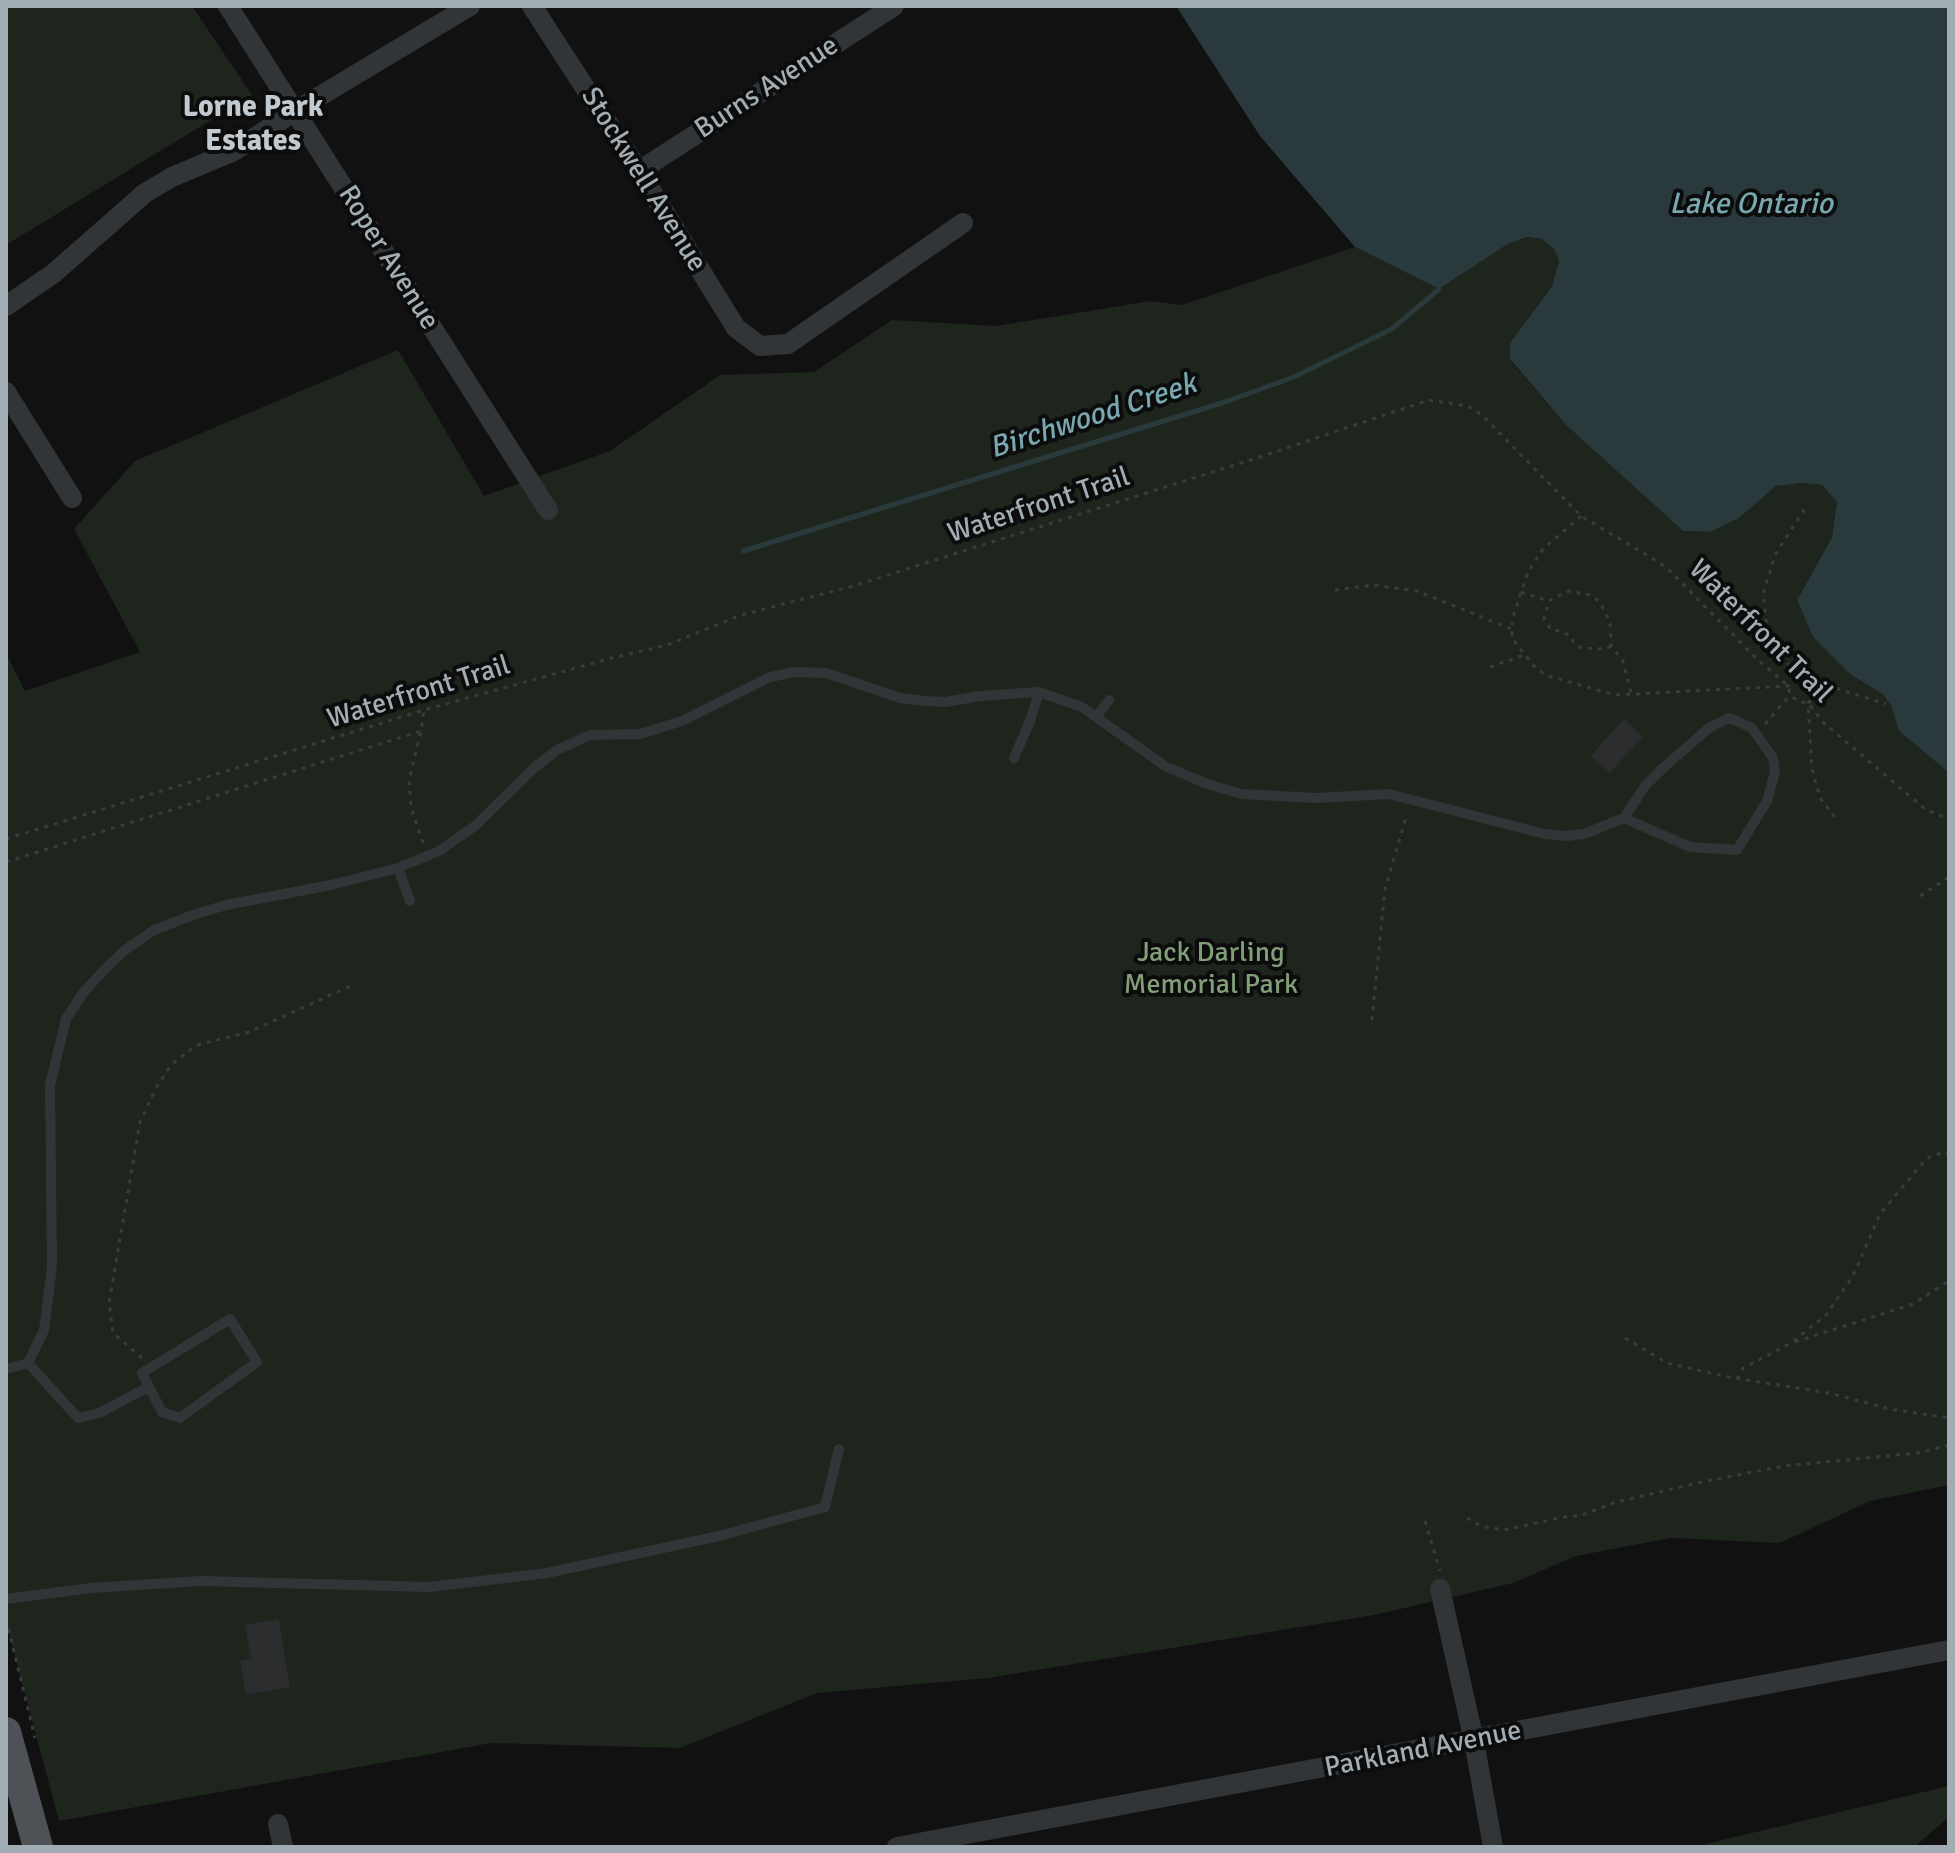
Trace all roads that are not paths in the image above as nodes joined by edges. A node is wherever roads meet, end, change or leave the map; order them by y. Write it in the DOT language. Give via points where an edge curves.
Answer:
graph roads {
  1 [pos="228,6"];
  2 [pos="470,6"];
  3 [pos="532,6"];
  4 [pos="894,6"];
  5 [pos="295,111"];
  6 [pos="639,171"];
  7 [pos="963,223"];
  8 [pos="6,306"];
  9 [pos="6,392"];
  10 [pos="72,498"];
  11 [pos="548,510"];
  12 [pos="1039,692"];
  13 [pos="1109,700"];
  14 [pos="1096,717"];
  15 [pos="1014,758"];
  16 [pos="1624,818"];
  17 [pos="398,868"];
  18 [pos="410,901"];
  19 [pos="28,1363"];
  20 [pos="6,1369"];
  21 [pos="147,1388"];
  22 [pos="839,1449"];
  23 [pos="1440,1589"];
  24 [pos="6,1599"];
  25 [pos="1948,1656"];
  26 [pos="6,1732"];
  27 [pos="1474,1741"];
  28 [pos="278,1824"];
  29 [pos="38,1847"];
  30 [pos="283,1847"];
  31 [pos="897,1847"];
  32 [pos="1493,1847"];
  1 -- 5 [label="street, Roper Avenue"];
  2 -- 5 [label="street"];
  3 -- 6 [label="street, Stockwell Avenue"];
  4 -- 6 [label="street, Burns Avenue"];
  5 -- 8 [label="street" via="234,151 145,193 54,273"];
  5 -- 11 [label="street, Roper Avenue"];
  6 -- 7 [label="street, Stockwell Avenue" via="736,328 760,346 788,344"];
  9 -- 10 [label="street"];
  12 -- 14 [label="lane"];
  12 -- 15 [label="lane"];
  12 -- 17 [label="lane" via="925,701 826,673 770,677 682,721 640,734 590,735 557,750 475,826 429,856"];
  13 -- 14 [label="lane"];
  14 -- 16 [label="lane" via="1165,766 1242,794 1389,794 1545,834 1584,834"];
  16 -- 16 [label="lane" via="1645,786 1710,727 1730,718 1758,733 1773,758 1767,801 1737,850 1690,847"];
  17 -- 18 [label="lane"];
  17 -- 19 [label="lane" via="226,905 154,930 125,950 83,993 66,1019 50,1085 52,1266 44,1330"];
  19 -- 20 [label="lane"];
  19 -- 21 [label="lane" via="78,1418"];
  21 -- 21 [label="lane" via="162,1412 180,1418 257,1362 230,1319 142,1373"];
  22 -- 24 [label="lane" via="825,1507 547,1573 430,1587 201,1581"];
  23 -- 27 [label="street"];
  25 -- 27 [label="street, Parkland Avenue"];
  26 -- 29 [label="main road"];
  27 -- 31 [label="street, Parkland Avenue"];
  27 -- 32 [label="street"];
  28 -- 30 [label="street"];
}
